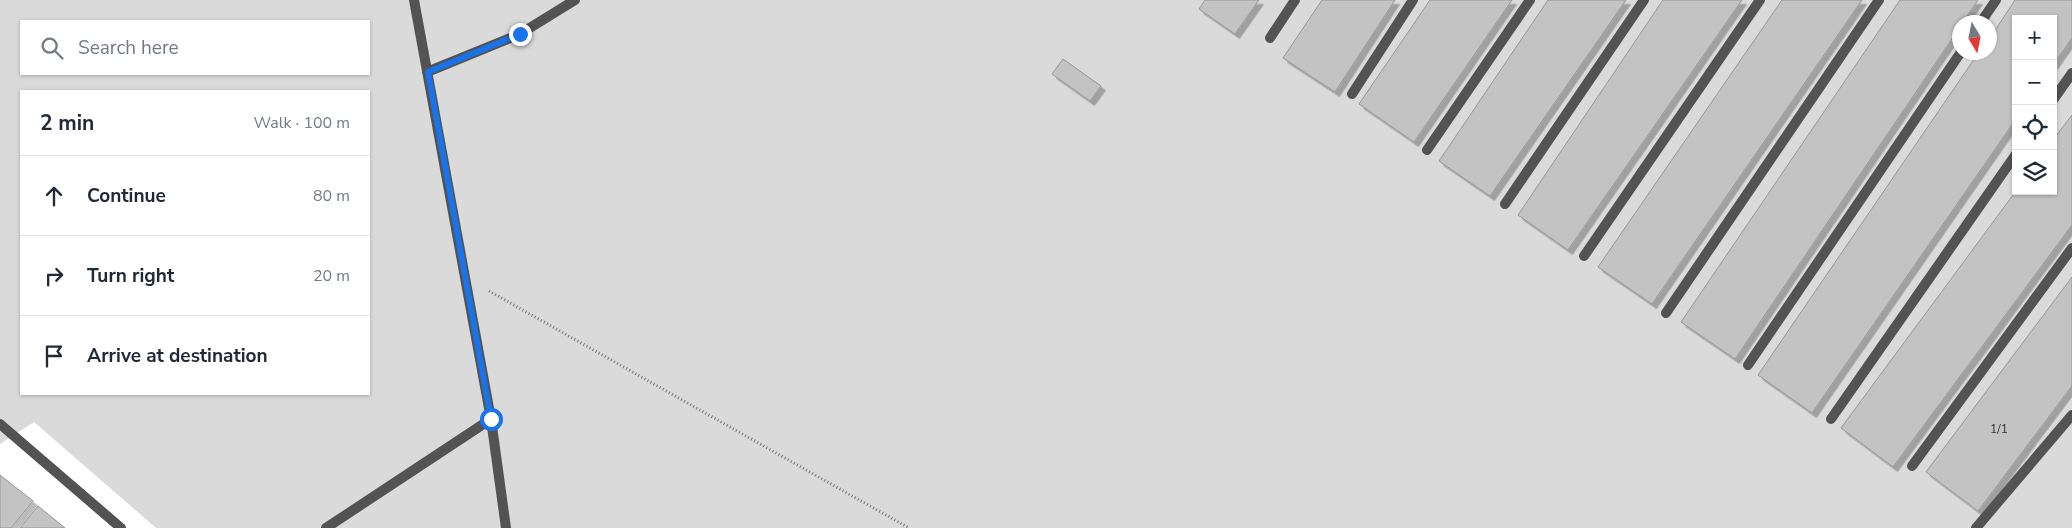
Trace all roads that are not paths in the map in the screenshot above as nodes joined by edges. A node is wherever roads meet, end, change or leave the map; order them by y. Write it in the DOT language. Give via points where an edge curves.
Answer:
graph roads {
  1 [pos="414,0"];
  2 [pos="575,0"];
  3 [pos="1295,0"];
  4 [pos="1413,0"];
  5 [pos="1530,0"];
  6 [pos="1644,0"];
  7 [pos="1760,0"];
  8 [pos="1879,0"];
  9 [pos="1996,0"];
  10 [pos="1986,15"];
  11 [pos="1270,38"];
  12 [pos="1956,60"];
  13 [pos="428,72"];
  14 [pos="2072,73"];
  15 [pos="1352,94"];
  16 [pos="2057,94"];
  17 [pos="1426,150"];
  18 [pos="2012,160"];
  19 [pos="1505,204"];
  20 [pos="2072,248"];
  21 [pos="1584,256"];
  22 [pos="1666,313"];
  23 [pos="1748,365"];
  24 [pos="2072,416"];
  25 [pos="491,419"];
  26 [pos="1830,419"];
  27 [pos="0,424"];
  28 [pos="1912,466"];
  29 [pos="122,528"];
  30 [pos="326,528"];
  31 [pos="506,528"];
  32 [pos="1976,528"];
  1 -- 13 [label="lane"];
  2 -- 13 [label="lane" via="520,34"];
  3 -- 11 [label="lane"];
  4 -- 15 [label="lane"];
  5 -- 17 [label="lane"];
  6 -- 19 [label="lane"];
  7 -- 21 [label="lane"];
  8 -- 22 [label="lane"];
  9 -- 10 [label="lane"];
  12 -- 23 [label="lane"];
  13 -- 25 [label="lane"];
  14 -- 16 [label="lane"];
  18 -- 26 [label="lane"];
  20 -- 28 [label="lane"];
  24 -- 32 [label="lane"];
  25 -- 30 [label="lane"];
  25 -- 31 [label="lane"];
  27 -- 29 [label="lane"];
}
